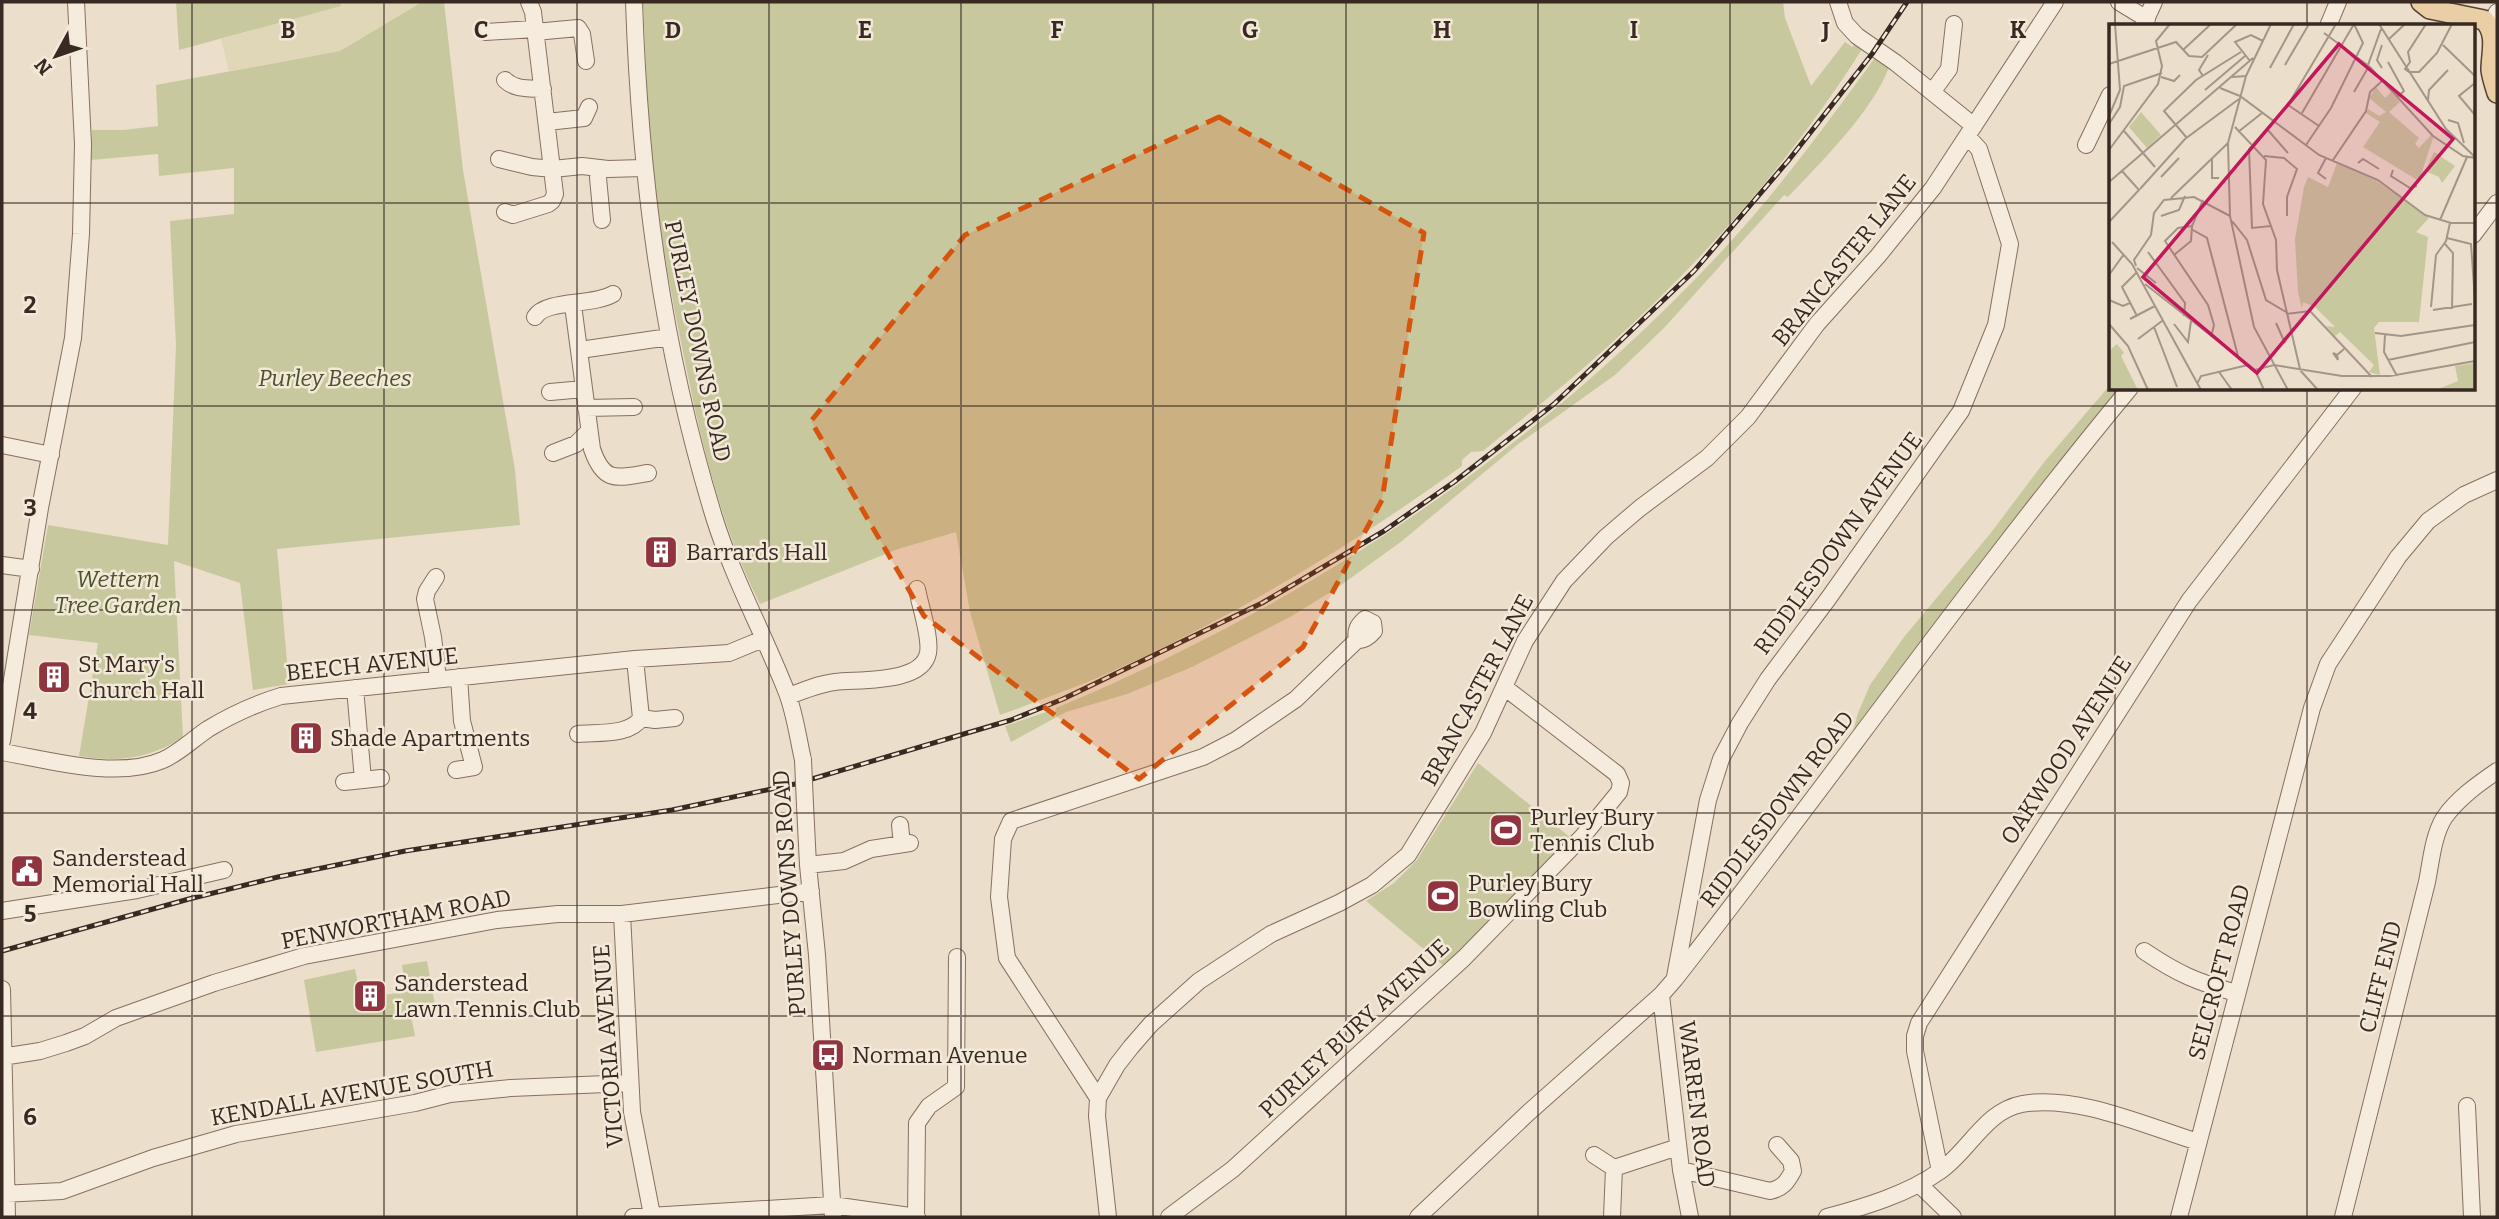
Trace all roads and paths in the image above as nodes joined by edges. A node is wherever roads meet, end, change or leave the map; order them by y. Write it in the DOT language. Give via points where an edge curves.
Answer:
graph roads {
  1 [pos="76,2"];
  2 [pos="529,2"];
  3 [pos="634,2"];
  4 [pos="1838,2"];
  5 [pos="2055,2"];
  6 [pos="2119,2"];
  7 [pos="2154,2"];
  8 [pos="2338,2"];
  9 [pos="2421,2"];
  10 [pos="2494,19"];
  11 [pos="2145,22"];
  12 [pos="1954,24"];
  13 [pos="2329,24"];
  14 [pos="535,31"];
  15 [pos="485,32"];
  16 [pos="586,61"];
  17 [pos="505,80"];
  18 [pos="543,89"];
  19 [pos="1933,91"];
  20 [pos="2497,93"];
  21 [pos="2109,96"];
  22 [pos="589,107"];
  23 [pos="547,122"];
  24 [pos="1971,131"];
  25 [pos="2086,145"];
  26 [pos="499,159"];
  27 [pos="598,168"];
  28 [pos="643,168"];
  29 [pos="553,169"];
  30 [pos="2497,203"];
  31 [pos="505,212"];
  32 [pos="602,220"];
  33 [pos="2474,234"];
  34 [pos="613,294"];
  35 [pos="573,305"];
  36 [pos="535,317"];
  37 [pos="669,338"];
  38 [pos="580,350"];
  39 [pos="584,389"];
  40 [pos="2128,390"];
  41 [pos="2351,390"];
  42 [pos="550,392"];
  43 [pos="634,407"];
  44 [pos="586,408"];
  45 [pos="589,431"];
  46 [pos="2,445"];
  47 [pos="553,453"];
  48 [pos="51,455"];
  49 [pos="648,473"];
  50 [pos="2497,480"];
  51 [pos="2,565"];
  52 [pos="31,569"];
  53 [pos="436,577"];
  54 [pos="914,597"];
  55 [pos="763,639"];
  56 [pos="1357,640"];
  57 [pos="635,659"];
  58 [pos="459,677"];
  59 [pos="438,679"];
  60 [pos="1504,687"];
  61 [pos="355,688"];
  62 [pos="789,696"];
  63 [pos="642,718"];
  64 [pos="675,718"];
  65 [pos="578,734"];
  66 [pos="2,741"];
  67 [pos="2,752"];
  68 [pos="456,771"];
  69 [pos="2497,771"];
  70 [pos="381,778"];
  71 [pos="363,780"];
  72 [pos="344,782"];
  73 [pos="900,825"];
  74 [pos="808,865"];
  75 [pos="224,870"];
  76 [pos="811,891"];
  77 [pos="2,911"];
  78 [pos="622,914"];
  79 [pos="2144,951"];
  80 [pos="957,957"];
  81 [pos="1675,979"];
  82 [pos="2,989"];
  83 [pos="2236,993"];
  84 [pos="1661,995"];
  85 [pos="3,1057"];
  86 [pos="629,1083"];
  87 [pos="1098,1098"];
  88 [pos="2467,1106"];
  89 [pos="2198,1142"];
  90 [pos="1777,1145"];
  91 [pos="1678,1147"];
  92 [pos="1594,1155"];
  93 [pos="1614,1168"];
  94 [pos="1681,1170"];
  95 [pos="1940,1171"];
  96 [pos="1919,1184"];
  97 [pos="4,1194"];
  98 [pos="832,1211"];
  99 [pos="652,1215"];
  100 [pos="692,1215"];
  101 [pos="7,1217"];
  102 [pos="633,1217"];
  103 [pos="916,1217"];
  104 [pos="1108,1217"];
  105 [pos="1169,1217"];
  106 [pos="1418,1217"];
  107 [pos="1612,1217"];
  108 [pos="1690,1217"];
  109 [pos="1827,1217"];
  110 [pos="1953,1217"];
  111 [pos="2179,1217"];
  112 [pos="2343,1217"];
  113 [pos="2472,1217"];
  1 -- 48 [label="street" via="83,144 81,234 73,338"];
  2 -- 14 [label="street"];
  3 -- 28 [label="street, PURLEY DOWNS ROAD"];
  4 -- 19 [label="street" via="1845,23 1857,36"];
  5 -- 24 [label="street, BRANCASTER LANE"];
  6 -- 11 [label="street"];
  7 -- 11 [label="street"];
  8 -- 13 [label="street"];
  9 -- 10 [label="main road" via="2430,9"];
  10 -- 20 [label="main road" via="2491,74"];
  12 -- 19 [label="street" via="1949,69"];
  14 -- 15 [label="street"];
  14 -- 16 [label="street" via="578,28"];
  14 -- 18 [label="street"];
  17 -- 18 [label="street" via="522,88"];
  18 -- 23 [label="street"];
  19 -- 24 [label="street"];
  21 -- 25 [label="street"];
  22 -- 23 [label="street" via="584,118"];
  23 -- 29 [label="street"];
  24 -- 60 [label="street, BRANCASTER LANE" via="1913,214 1817,324 1727,440 1606,537 1564,582 1525,640"];
  24 -- 81 [label="street, RIDDLESDOWN AVENUE" via="2010,244 1996,325 1961,411 1768,679 1721,759 1708,800"];
  26 -- 29 [label="street"];
  27 -- 28 [label="street"];
  27 -- 29 [label="street"];
  27 -- 32 [label="street"];
  28 -- 37 [label="street, PURLEY DOWNS ROAD"];
  29 -- 31 [label="street" via="552,201 513,215"];
  30 -- 33 [label="street"];
  34 -- 35 [label="street"];
  35 -- 36 [label="street" via="544,307"];
  35 -- 38 [label="street"];
  37 -- 38 [label="street"];
  37 -- 55 [label="street, PURLEY DOWNS ROAD" via="715,520"];
  38 -- 39 [label="street"];
  39 -- 42 [label="street"];
  39 -- 44 [label="street"];
  40 -- 81 [label="street, RIDDLESDOWN ROAD" via="2053,481"];
  41 -- 95 [label="street, OAKWOOD AVENUE" via="2189,601 1919,1023 1915,1051"];
  43 -- 44 [label="street"];
  44 -- 45 [label="street"];
  45 -- 47 [label="street"];
  45 -- 49 [label="street" via="596,462 609,476"];
  46 -- 48 [label="street"];
  48 -- 52 [label="street"];
  50 -- 83 [label="street, SELCROFT ROAD" via="2464,495 2428,522 2398,556 2328,664 2312,708"];
  51 -- 52 [label="street"];
  52 -- 66 [label="street"];
  53 -- 59 [label="street" via="425,598"];
  54 -- 62 [label="street" via="928,653 923,664 893,677 833,682"];
  55 -- 57 [label="street, BEECH AVENUE" via="729,653"];
  55 -- 62 [label="street, PURLEY DOWNS ROAD"];
  56 -- 87 [label="street" via="1296,699 1236,740 1203,757 1011,821 1003,839 999,897 1007,958"];
  57 -- 58 [label="street, BEECH AVENUE"];
  57 -- 63 [label="street"];
  58 -- 59 [label="street, BEECH AVENUE"];
  58 -- 68 [label="street" via="462,721 481,767"];
  59 -- 61 [label="street, BEECH AVENUE"];
  60 -- 87 [label="street, BRANCASTER LANE" via="1473,750 1408,855 1373,885 1271,934 1199,981 1144,1031"];
  60 -- 105 [label="street, PURLEY BURY AVENUE" via="1617,774 1619,792 1583,836 1464,958 1243,1161"];
  61 -- 67 [label="street, BEECH AVENUE" via="281,695 252,705 162,760 141,765 84,766"];
  61 -- 71 [label="street"];
  62 -- 74 [label="street, PURLEY DOWNS ROAD, bridge" via="803,760"];
  63 -- 64 [label="street"];
  63 -- 65 [label="street" via="628,729"];
  69 -- 112 [label="street, CLIFF END" via="2473,788 2444,819 2435,843"];
  70 -- 71 [label="street"];
  71 -- 72 [label="street"];
  73 -- 74 [label="street" via="906,844 868,850 844,861"];
  74 -- 76 [label="street, PURLEY DOWNS ROAD"];
  75 -- 77 [label="street" via="137,890"];
  76 -- 78 [label="street, PENWORTHAM ROAD"];
  76 -- 98 [label="street, PURLEY DOWNS ROAD"];
  78 -- 85 [label="street, PENWORTHAM ROAD" via="497,920 304,956 116,1018 66,1043"];
  78 -- 86 [label="street, VICTORIA AVENUE"];
  79 -- 83 [label="street" via="2199,983"];
  80 -- 103 [label="street" via="956,1087 929,1106 918,1123"];
  81 -- 84 [label="street, RIDDLESDOWN ROAD"];
  82 -- 85 [label="street"];
  83 -- 89 [label="street, SELCROFT ROAD"];
  84 -- 91 [label="street, WARREN ROAD"];
  84 -- 106 [label="street, RIDDLESDOWN ROAD"];
  85 -- 97 [label="street"];
  86 -- 97 [label="street, KENDALL AVENUE SOUTH" via="450,1094 236,1134 62,1191"];
  86 -- 99 [label="street, VICTORIA AVENUE"];
  87 -- 104 [label="street"];
  88 -- 113 [label="street"];
  89 -- 95 [label="street" via="2083,1107 2053,1101 2020,1104 1999,1112"];
  89 -- 111 [label="street, SELCROFT ROAD"];
  90 -- 94 [label="street" via="1793,1171 1777,1190"];
  91 -- 93 [label="street"];
  91 -- 94 [label="street, WARREN ROAD"];
  92 -- 93 [label="street"];
  93 -- 107 [label="street"];
  94 -- 108 [label="street, WARREN ROAD"];
  95 -- 96 [label="street"];
  96 -- 109 [label="street"];
  96 -- 110 [label="street"];
  97 -- 101 [label="street"];
  98 -- 100 [label="street"];
  98 -- 103 [label="street"];
  99 -- 100 [label="street"];
  99 -- 102 [label="street"];
}
